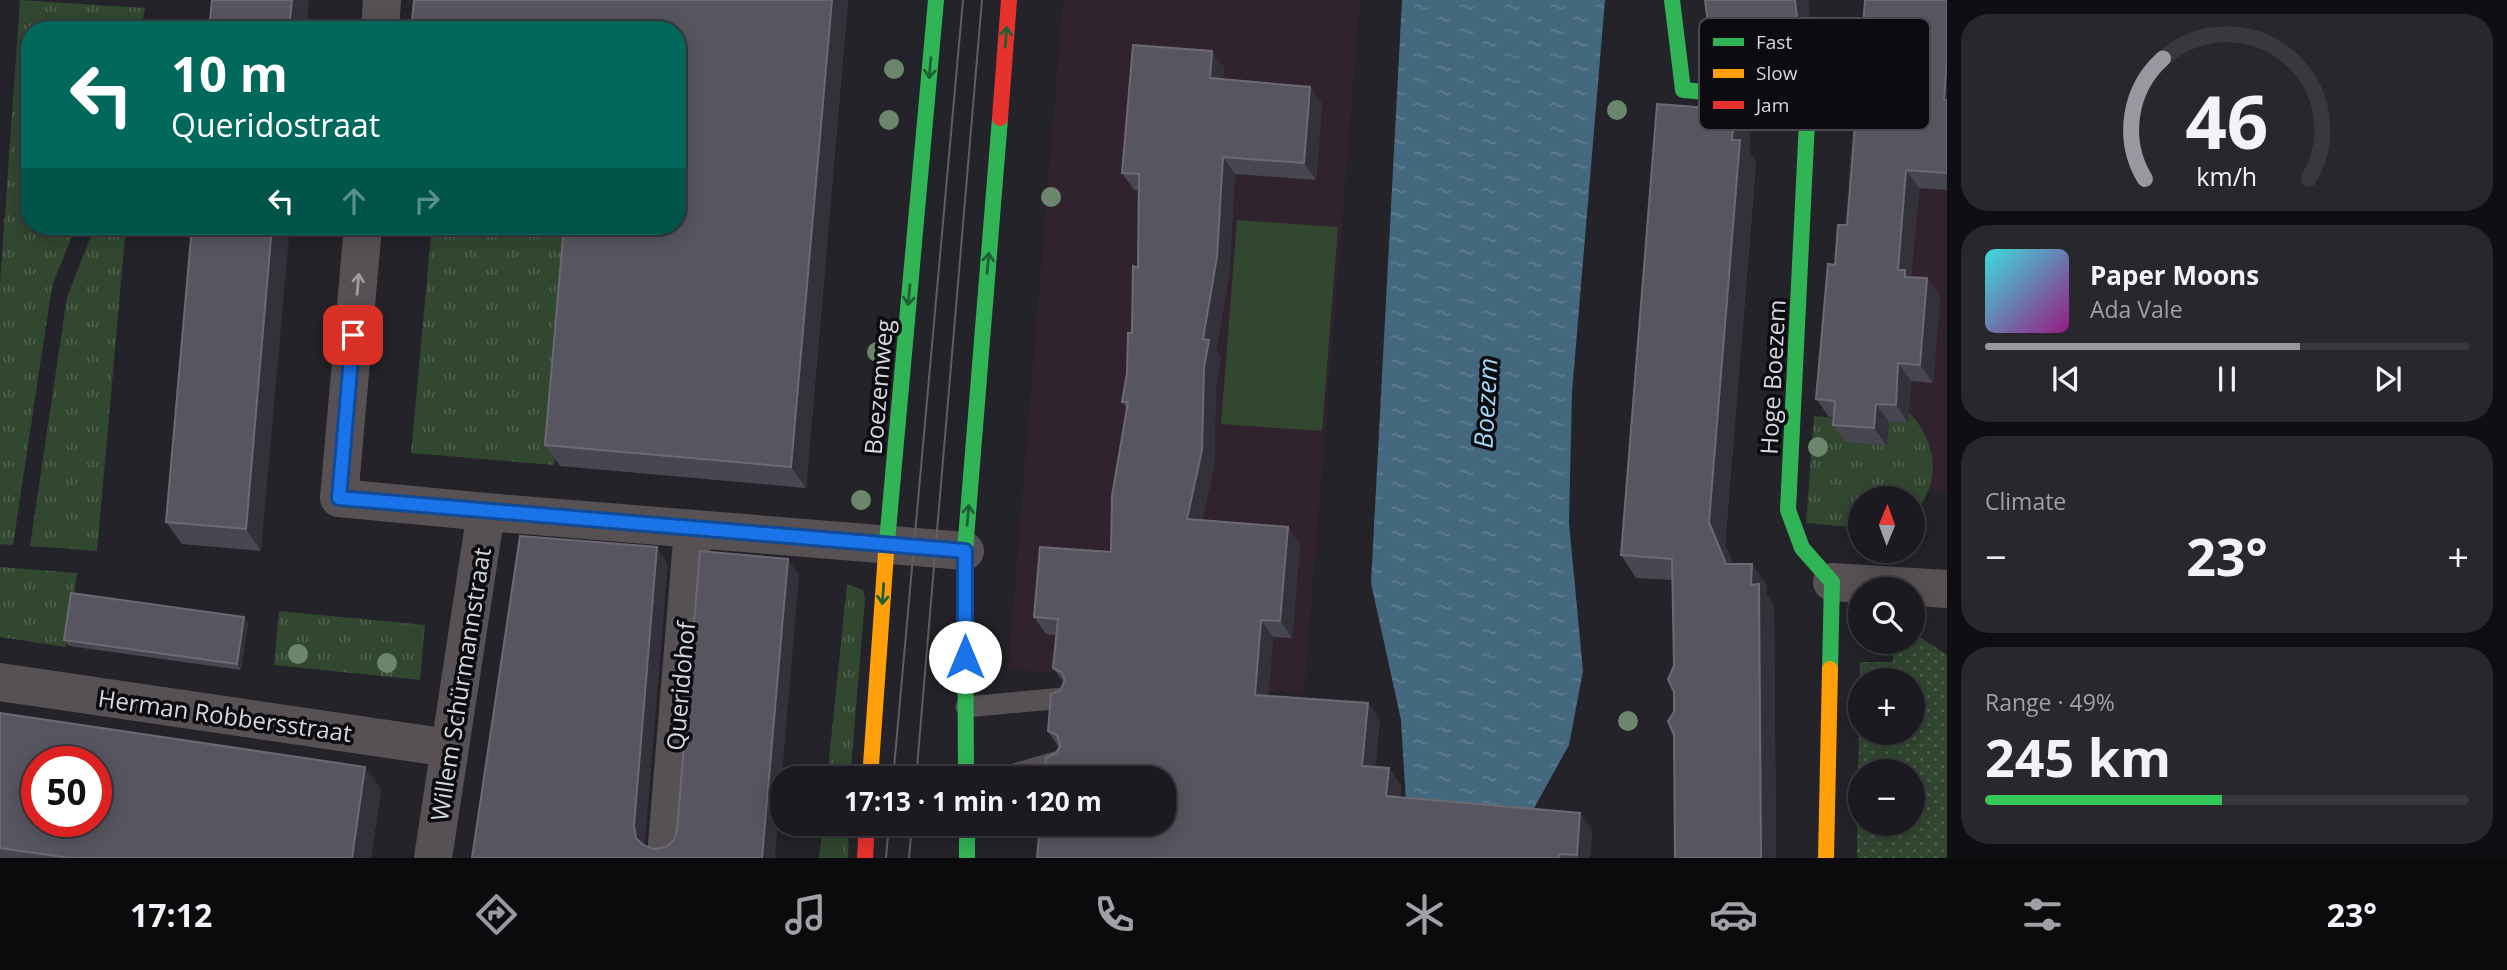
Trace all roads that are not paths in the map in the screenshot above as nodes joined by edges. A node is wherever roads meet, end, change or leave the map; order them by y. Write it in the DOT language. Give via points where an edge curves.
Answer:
graph roads {
  1 [pos="382,0"];
  2 [pos="936,0"];
  3 [pos="1009,0"];
  4 [pos="1672,0"];
  5 [pos="381,21"];
  6 [pos="1699,91"];
  7 [pos="1807,130"];
  8 [pos="362,235"];
  9 [pos="486,512"];
  10 [pos="694,529"];
  11 [pos="887,545"];
  12 [pos="965,551"];
  13 [pos="1832,582"];
  14 [pos="1947,589"];
  15 [pos="0,682"];
  16 [pos="1064,698"];
  17 [pos="966,707"];
  18 [pos="449,748"];
  19 [pos="1059,761"];
  20 [pos="871,766"];
  21 [pos="966,766"];
  22 [pos="1042,766"];
  23 [pos="866,836"];
  24 [pos="967,836"];
  25 [pos="667,844"];
  26 [pos="433,858"];
  27 [pos="865,858"];
  28 [pos="967,858"];
  29 [pos="1826,858"];
  1 -- 5 [label="street"];
  2 -- 11 [label="main road, Boezemweg, one-way"];
  12 -- 3 [label="main road, one-way"];
  4 -- 6 [label="main road, Hoge Boezem" via="1683,90"];
  7 -- 13 [label="main road, Hoge Boezem" via="1788,510 1802,548"];
  9 -- 8 [label="street, Willem Schürmannstraat, one-way" via="339,498"];
  9 -- 10 [label="street"];
  9 -- 18 [label="street, Willem Schürmannstraat"];
  10 -- 11 [label="street"];
  10 -- 25 [label="street, Queridohof"];
  11 -- 12 [label="street"];
  11 -- 20 [label="main road, Boezemweg, one-way"];
  12 -- 17 [label="main road"];
  13 -- 14 [label="street"];
  13 -- 29 [label="main road"];
  15 -- 18 [label="street, Herman Robbersstraat"];
  16 -- 17 [label="lane"];
  17 -- 21 [label="main road"];
  18 -- 26 [label="street, Willem Schürmannstraat"];
  19 -- 22 [label="lane"];
  23 -- 27 [label="main road"];
  24 -- 28 [label="main road"];
}
